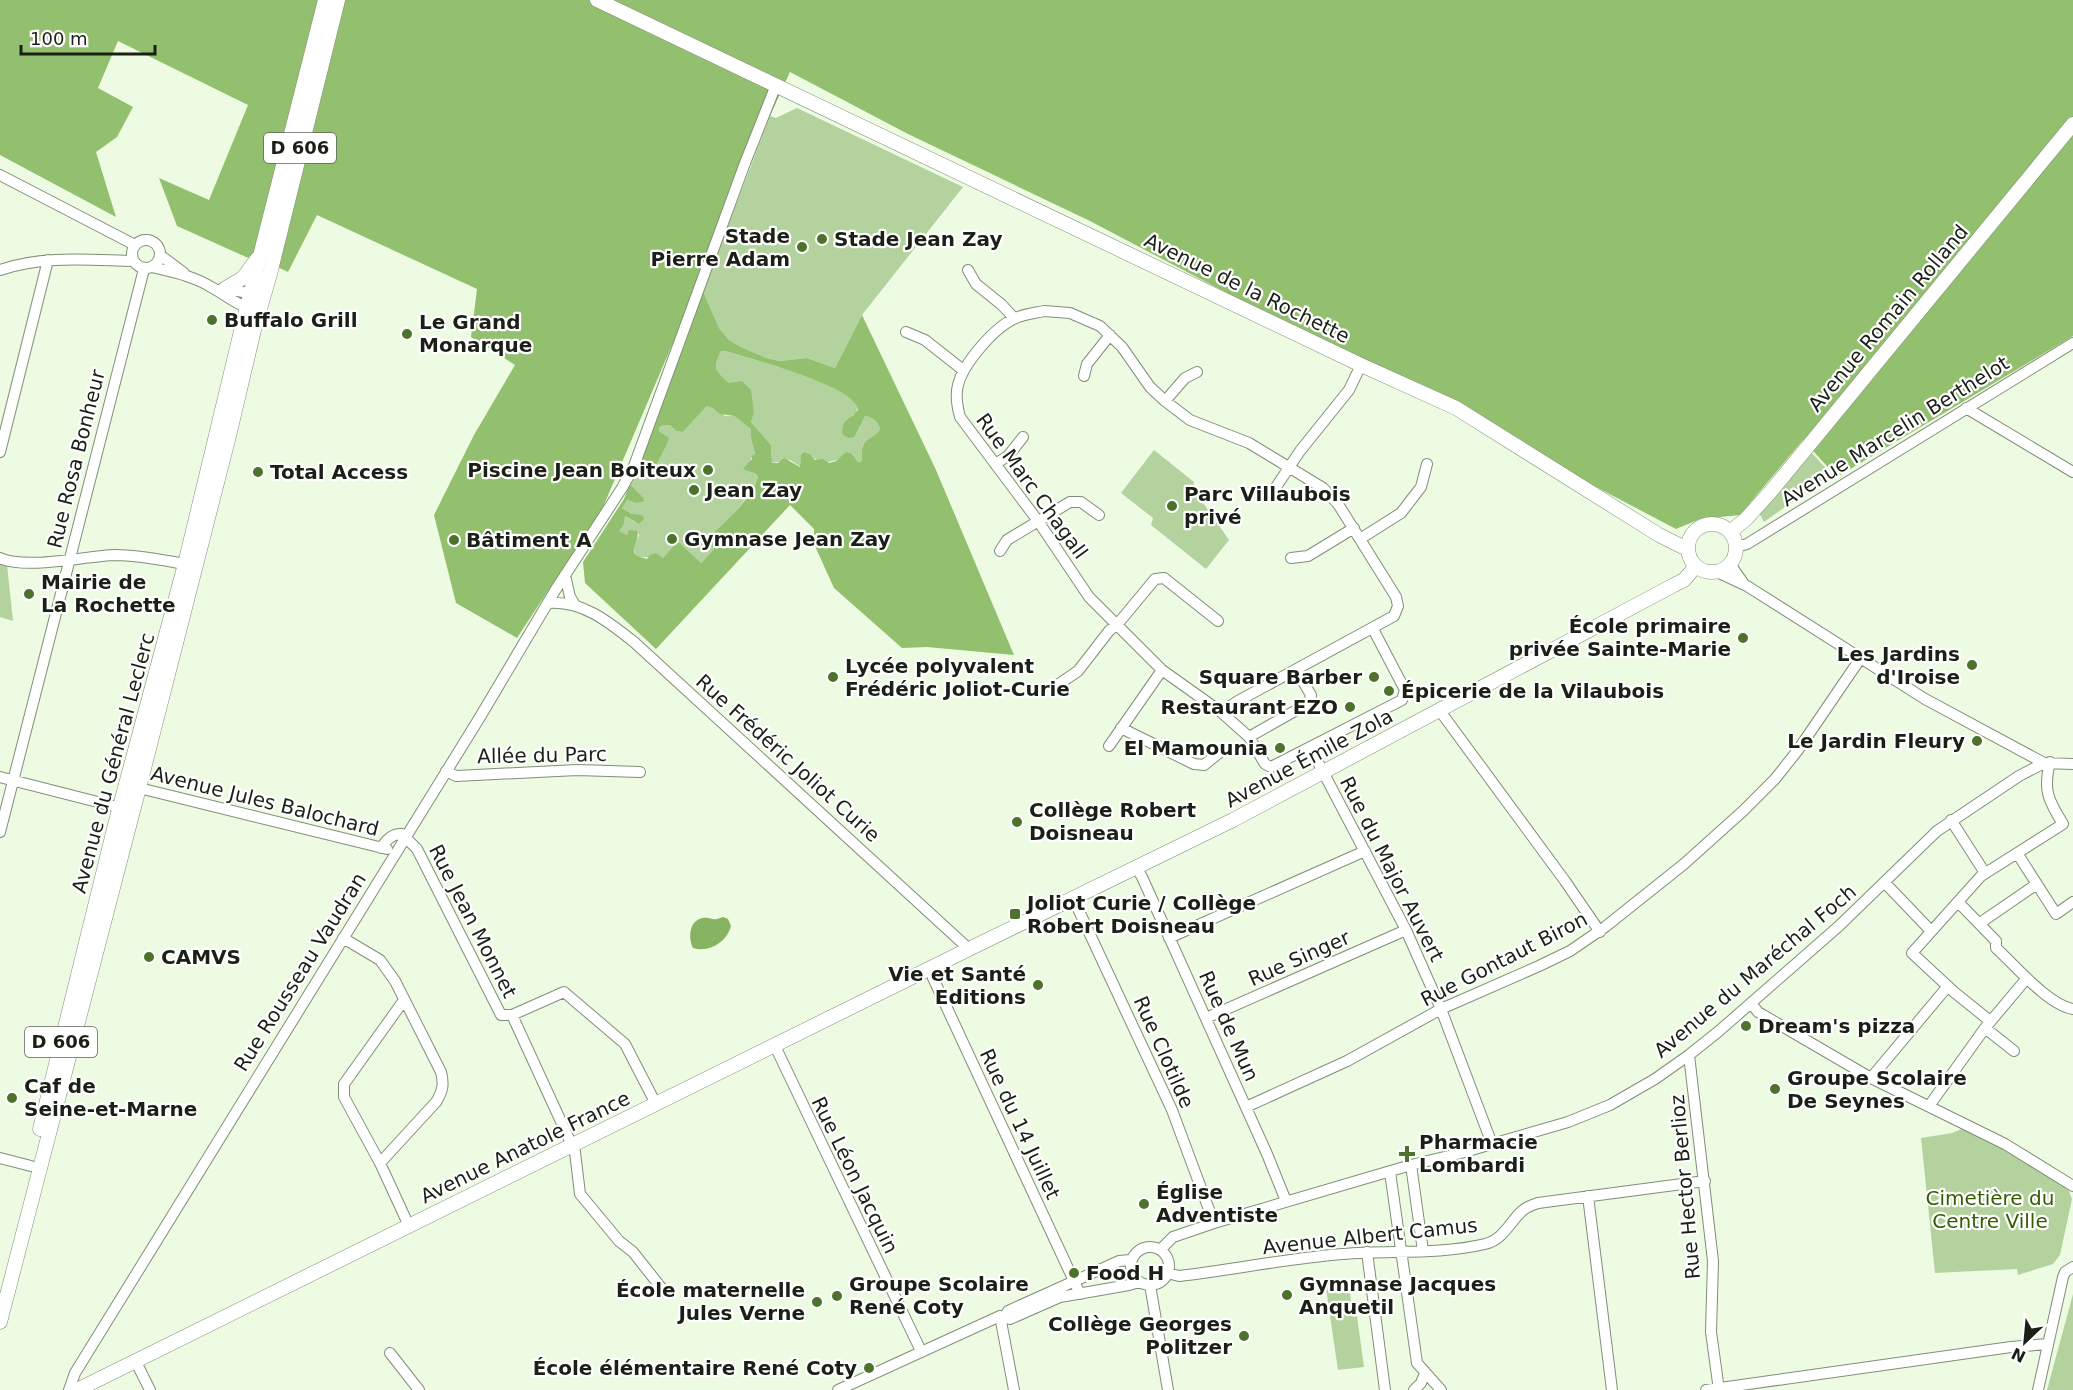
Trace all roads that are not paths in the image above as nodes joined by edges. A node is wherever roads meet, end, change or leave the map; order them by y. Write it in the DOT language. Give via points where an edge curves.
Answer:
graph roads {
  1 [pos="325,0"];
  2 [pos="338,0"];
  3 [pos="597,0"];
  4 [pos="776,85"];
  5 [pos="2073,124"];
  6 [pos="0,175"];
  7 [pos="135,245"];
  8 [pos="263,250"];
  9 [pos="160,255"];
  10 [pos="48,260"];
  11 [pos="133,261"];
  12 [pos="148,268"];
  13 [pos="0,270"];
  14 [pos="969,270"];
  15 [pos="192,278"];
  16 [pos="211,287"];
  17 [pos="226,288"];
  18 [pos="257,295"];
  19 [pos="254,313"];
  20 [pos="1014,318"];
  21 [pos="906,332"];
  22 [pos="1110,334"];
  23 [pos="2073,343"];
  24 [pos="1361,365"];
  25 [pos="963,370"];
  26 [pos="1197,372"];
  27 [pos="1084,376"];
  28 [pos="1165,401"];
  29 [pos="1966,408"];
  30 [pos="1023,437"];
  31 [pos="0,452"];
  32 [pos="995,464"];
  33 [pos="1427,464"];
  34 [pos="1289,468"];
  35 [pos="2073,472"];
  36 [pos="1272,493"];
  37 [pos="1099,515"];
  38 [pos="1038,521"];
  39 [pos="1354,528"];
  40 [pos="1730,532"];
  41 [pos="1360,539"];
  42 [pos="1688,547"];
  43 [pos="1736,547"];
  44 [pos="1000,551"];
  45 [pos="0,558"];
  46 [pos="1291,558"];
  47 [pos="69,559"];
  48 [pos="184,564"];
  49 [pos="1730,564"];
  50 [pos="1696,566"];
  51 [pos="1717,572"];
  52 [pos="566,575"];
  53 [pos="1746,586"];
  54 [pos="548,603"];
  55 [pos="575,605"];
  56 [pos="1218,621"];
  57 [pos="1116,625"];
  58 [pos="1373,629"];
  59 [pos="1860,659"];
  60 [pos="1162,670"];
  61 [pos="1296,670"];
  62 [pos="1059,684"];
  63 [pos="1440,711"];
  64 [pos="1221,712"];
  65 [pos="1121,728"];
  66 [pos="1249,737"];
  67 [pos="1109,746"];
  68 [pos="1310,747"];
  69 [pos="1219,753"];
  70 [pos="2047,762"];
  71 [pos="2073,764"];
  72 [pos="446,771"];
  73 [pos="639,772"];
  74 [pos="1323,773"];
  75 [pos="0,777"];
  76 [pos="13,781"];
  77 [pos="132,786"];
  78 [pos="126,810"];
  79 [pos="1951,820"];
  80 [pos="0,832"];
  81 [pos="406,836"];
  82 [pos="381,848"];
  83 [pos="1365,850"];
  84 [pos="396,851"];
  85 [pos="2017,853"];
  86 [pos="1136,867"];
  87 [pos="1985,873"];
  88 [pos="1885,884"];
  89 [pos="2037,884"];
  90 [pos="1073,898"];
  91 [pos="1958,902"];
  92 [pos="2073,902"];
  93 [pos="1980,923"];
  94 [pos="1406,930"];
  95 [pos="1931,931"];
  96 [pos="1600,932"];
  97 [pos="343,938"];
  98 [pos="1169,938"];
  99 [pos="969,949"];
  100 [pos="931,968"];
  101 [pos="2027,978"];
  102 [pos="1948,986"];
  103 [pos="404,1000"];
  104 [pos="1751,1003"];
  105 [pos="1441,1009"];
  106 [pos="2073,1010"];
  107 [pos="512,1015"];
  108 [pos="1206,1018"];
  109 [pos="1987,1024"];
  110 [pos="775,1046"];
  111 [pos="2014,1051"];
  112 [pos="1689,1055"];
  113 [pos="1871,1078"];
  114 [pos="656,1104"];
  115 [pos="1929,1106"];
  116 [pos="1246,1107"];
  117 [pos="1492,1144"];
  118 [pos="572,1146"];
  119 [pos="0,1158"];
  120 [pos="380,1163"];
  121 [pos="1411,1165"];
  122 [pos="31,1166"];
  123 [pos="1390,1172"];
  124 [pos="1705,1181"];
  125 [pos="2073,1186"];
  126 [pos="1588,1196"];
  127 [pos="1286,1201"];
  128 [pos="1214,1223"];
  129 [pos="409,1226"];
  130 [pos="1160,1250"];
  131 [pos="1423,1251"];
  132 [pos="1367,1252"];
  133 [pos="1402,1252"];
  134 [pos="1131,1260"];
  135 [pos="2069,1270"];
  136 [pos="1167,1273"];
  137 [pos="1144,1283"];
  138 [pos="1071,1284"];
  139 [pos="663,1290"];
  140 [pos="0,1291"];
  141 [pos="1080,1294"];
  142 [pos="1003,1316"];
  143 [pos="0,1322"];
  144 [pos="2048,1344"];
  145 [pos="921,1351"];
  146 [pos="390,1353"];
  147 [pos="136,1362"];
  148 [pos="1425,1373"];
  149 [pos="1796,1377"];
  150 [pos="1435,1388"];
  151 [pos="1718,1389"];
  152 [pos="69,1390"];
  153 [pos="77,1390"];
  154 [pos="150,1390"];
  155 [pos="419,1390"];
  156 [pos="838,1390"];
  157 [pos="1014,1390"];
  158 [pos="1168,1390"];
  159 [pos="1385,1390"];
  160 [pos="1414,1390"];
  161 [pos="1612,1390"];
  162 [pos="1706,1390"];
  163 [pos="1797,1390"];
  164 [pos="2038,1390"];
  1 -- 8 [label="main road, Avenue du Général Leclerc / D 606"];
  2 -- 18 [label="main road, Avenue du Général Leclerc / D 606"];
  3 -- 4 [label="main road, Avenue de la Rochette"];
  4 -- 24 [label="main road, Avenue de la Rochette"];
  4 -- 52 [label="street, Rue Rousseau Vaudran" via="634,466"];
  5 -- 40 [label="main road, Avenue Romain Rolland" via="1772,490"];
  6 -- 7 [label="street"];
  7 -- 9 [label="street" via="151,241 158,246"];
  7 -- 11 [label="street"];
  8 -- 17 [label="main road" via="249,272"];
  8 -- 18 [label="main road, Avenue du Général Leclerc / D 606"];
  9 -- 12 [label="street" via="158,262"];
  9 -- 15 [label="street"];
  10 -- 11 [label="street"];
  10 -- 13 [label="street"];
  10 -- 31 [label="street"];
  11 -- 12 [label="street"];
  12 -- 15 [label="street"];
  12 -- 47 [label="street, Rue Rosa Bonheur"];
  14 -- 20 [label="street" via="976,284"];
  15 -- 16 [label="street"];
  16 -- 17 [label="street"];
  16 -- 19 [label="street"];
  17 -- 18 [label="street"];
  18 -- 19 [label="main road, Avenue du Général Leclerc / D 606"];
  19 -- 48 [label="main road, Avenue du Général Leclerc / D 606"];
  19 -- 77 [label="main road, Avenue du Général Leclerc / D 606"];
  20 -- 22 [label="street, Rue Marc Chagall" via="1064,312 1085,318"];
  20 -- 25 [label="street, Rue Marc Chagall" via="986,342"];
  21 -- 25 [label="street" via="926,340"];
  22 -- 27 [label="street" via="1087,364"];
  22 -- 28 [label="street, Rue Marc Chagall"];
  23 -- 29 [label="street, Avenue Marcelin Berthelot"];
  24 -- 34 [label="street" via="1349,390"];
  24 -- 42 [label="main road, Avenue de la Rochette" via="1456,408 1659,535"];
  25 -- 32 [label="street, Rue Marc Chagall" via="956,400 960,417"];
  26 -- 28 [label="street" via="1185,378"];
  28 -- 34 [label="street, Rue Marc Chagall" via="1190,420 1249,443"];
  29 -- 35 [label="street"];
  29 -- 43 [label="street, Avenue Marcelin Berthelot" via="1747,544"];
  30 -- 32 [label="street" via="1008,456"];
  32 -- 38 [label="street, Rue Marc Chagall"];
  33 -- 41 [label="street" via="1421,487 1401,513"];
  34 -- 36 [label="street"];
  34 -- 39 [label="street, Rue Marc Chagall" via="1323,488"];
  37 -- 38 [label="street" via="1081,502 1070,502"];
  38 -- 44 [label="street" via="1007,540"];
  38 -- 57 [label="street, Rue Marc Chagall" via="1089,597"];
  39 -- 41 [label="street, Rue Marc Chagall"];
  39 -- 46 [label="street" via="1308,556"];
  40 -- 42 [label="main road" via="1715,525 1704,526 1692,536"];
  40 -- 43 [label="main road"];
  41 -- 58 [label="street, Rue Marc Chagall" via="1398,602 1394,616"];
  42 -- 50 [label="main road"];
  43 -- 49 [label="main road"];
  45 -- 47 [label="street" via="25,563"];
  47 -- 48 [label="street" via="116,555"];
  47 -- 76 [label="street, Rue Rosa Bonheur"];
  48 -- 77 [label="main road, Avenue du Général Leclerc / D 606"];
  49 -- 51 [label="main road"];
  49 -- 53 [label="street"];
  50 -- 51 [label="main road"];
  50 -- 63 [label="main road, Avenue Émile Zola" via="1684,580"];
  51 -- 53 [label="street"];
  52 -- 54 [label="street, Rue Rousseau Vaudran"];
  52 -- 55 [label="street"];
  53 -- 59 [label="street"];
  54 -- 55 [label="street, Rue Frédéric Joliot Curie"];
  54 -- 72 [label="street, Rue Rousseau Vaudran"];
  55 -- 99 [label="street, Rue Frédéric Joliot Curie" via="601,617 634,642"];
  56 -- 57 [label="street" via="1159,578"];
  57 -- 60 [label="street, Rue Marc Chagall"];
  57 -- 62 [label="street" via="1078,671"];
  58 -- 61 [label="street, Rue Marc Chagall"];
  58 -- 68 [label="street" via="1405,690 1402,700"];
  59 -- 70 [label="street" via="1925,699"];
  59 -- 96 [label="street, Rue Gontaut Biron" via="1775,779 1684,864"];
  60 -- 64 [label="street, Rue Marc Chagall"];
  60 -- 65 [label="street"];
  61 -- 64 [label="street, Rue Marc Chagall"];
  61 -- 66 [label="street" via="1311,695 1309,703"];
  63 -- 74 [label="main road, Avenue Émile Zola"];
  63 -- 96 [label="street"];
  64 -- 66 [label="street, Rue Marc Chagall"];
  65 -- 67 [label="street"];
  65 -- 69 [label="street" via="1194,764 1204,765"];
  66 -- 68 [label="street, Rue Marc Chagall" via="1264,764 1271,767"];
  68 -- 74 [label="street, Rue du Major Auvert"];
  70 -- 71 [label="street"];
  70 -- 79 [label="street, Avenue du Maréchal Foch"];
  70 -- 85 [label="street" via="2046,791 2063,824"];
  72 -- 73 [label="street, Allée du Parc" via="456,776 577,770"];
  72 -- 81 [label="street, Rue Rousseau Vaudran"];
  74 -- 83 [label="street, Rue du Major Auvert"];
  74 -- 86 [label="main road, Avenue Émile Zola"];
  75 -- 76 [label="street"];
  76 -- 78 [label="street"];
  76 -- 80 [label="street, Rue Rosa Bonheur"];
  77 -- 78 [label="main road, Avenue du Général Leclerc / D 606"];
  77 -- 82 [label="street, Avenue Jules Balochard"];
  78 -- 122 [label="main road, Avenue du Général Leclerc / D 606"];
  78 -- 143 [label="main road, Avenue du Général Leclerc / D 606"];
  79 -- 87 [label="street"];
  79 -- 88 [label="street, Avenue du Maréchal Foch"];
  81 -- 82 [label="street" via="397,834"];
  81 -- 84 [label="street, Rue Rousseau Vaudran"];
  81 -- 107 [label="street, Rue Jean Monnet" via="417,849 501,1015"];
  82 -- 84 [label="street, Avenue Jules Balochard"];
  83 -- 94 [label="street, Rue du Major Auvert"];
  83 -- 98 [label="street"];
  84 -- 97 [label="street, Rue Rousseau Vaudran"];
  85 -- 87 [label="street"];
  85 -- 89 [label="street"];
  86 -- 90 [label="main road, Avenue Émile Zola"];
  86 -- 98 [label="street, Rue de Mun"];
  87 -- 91 [label="street"];
  88 -- 95 [label="street"];
  88 -- 104 [label="street, Avenue du Maréchal Foch"];
  89 -- 92 [label="street" via="2056,914"];
  89 -- 93 [label="street"];
  90 -- 99 [label="main road, Avenue Émile Zola"];
  90 -- 128 [label="street, Rue Clotilde" via="1172,1110"];
  91 -- 93 [label="street"];
  91 -- 95 [label="street"];
  93 -- 101 [label="street" via="1996,948"];
  94 -- 105 [label="street, Rue du Major Auvert"];
  94 -- 108 [label="street, Rue Singer"];
  95 -- 102 [label="street" via="1912,953"];
  96 -- 105 [label="street, Rue Gontaut Biron" via="1570,951"];
  97 -- 103 [label="street" via="380,960"];
  97 -- 152 [label="street, Rue Rousseau Vaudran" via="75,1373"];
  98 -- 108 [label="street, Rue de Mun"];
  99 -- 100 [label="main road, Avenue Émile Zola"];
  100 -- 110 [label="main road, Avenue Anatole France"];
  100 -- 138 [label="street, Rue du 14 Juillet"];
  101 -- 106 [label="street" via="2051,999"];
  101 -- 109 [label="street"];
  102 -- 109 [label="street"];
  102 -- 113 [label="street"];
  103 -- 120 [label="street" via="344,1084 344,1097"];
  103 -- 120 [label="street" via="441,1072 442,1092"];
  104 -- 112 [label="street, Avenue du Maréchal Foch"];
  104 -- 113 [label="street" via="1758,1012"];
  105 -- 116 [label="street, Rue Gontaut Biron" via="1347,1061"];
  105 -- 117 [label="street, Rue du Major Auvert"];
  107 -- 114 [label="street" via="564,992 625,1044"];
  107 -- 118 [label="street, Rue Jean Monnet"];
  108 -- 116 [label="street, Rue de Mun"];
  109 -- 111 [label="street"];
  109 -- 115 [label="street"];
  110 -- 114 [label="main road, Avenue Anatole France"];
  110 -- 145 [label="street, Rue Léon Jacquin"];
  112 -- 117 [label="street, Avenue du Maréchal Foch" via="1610,1105"];
  112 -- 124 [label="street, Rue Hector Berlioz"];
  113 -- 115 [label="street"];
  114 -- 118 [label="main road, Avenue Anatole France"];
  115 -- 125 [label="street" via="2005,1144"];
  116 -- 127 [label="street, Rue de Mun"];
  117 -- 121 [label="street, Avenue du Maréchal Foch"];
  118 -- 129 [label="main road, Avenue Anatole France"];
  118 -- 139 [label="street, Rue Jean Monnet" via="580,1194"];
  119 -- 122 [label="street"];
  120 -- 129 [label="street"];
  121 -- 123 [label="street, Avenue du Maréchal Foch"];
  121 -- 131 [label="street"];
  122 -- 140 [label="main road, Avenue du Général Leclerc / D 606"];
  123 -- 127 [label="street, Avenue du Maréchal Foch"];
  123 -- 133 [label="street"];
  124 -- 126 [label="street, Avenue Albert Camus"];
  124 -- 151 [label="street, Rue Hector Berlioz" via="1713,1261 1711,1332"];
  126 -- 131 [label="street, Avenue Albert Camus" via="1526,1207 1498,1238 1485,1244"];
  126 -- 161 [label="street"];
  127 -- 128 [label="street, Avenue du Maréchal Foch"];
  128 -- 130 [label="street, Avenue du Maréchal Foch" via="1173,1237"];
  129 -- 147 [label="main road, Avenue Anatole France"];
  130 -- 134 [label="street" via="1143,1248"];
  130 -- 136 [label="street" via="1167,1258"];
  131 -- 133 [label="street, Avenue Albert Camus"];
  132 -- 133 [label="street, Avenue Albert Camus"];
  132 -- 136 [label="street, Avenue Albert Camus" via="1179,1276"];
  132 -- 159 [label="street"];
  133 -- 148 [label="street" via="1417,1363"];
  134 -- 137 [label="street" via="1131,1272"];
  134 -- 138 [label="street" via="1119,1261"];
  135 -- 144 [label="street"];
  136 -- 137 [label="street" via="1161,1282"];
  137 -- 141 [label="street"];
  137 -- 158 [label="street"];
  138 -- 141 [label="street, Rue du 14 Juillet"];
  138 -- 142 [label="street"];
  141 -- 142 [label="street" via="1060,1297 1010,1319"];
  142 -- 145 [label="street"];
  142 -- 157 [label="street"];
  144 -- 149 [label="street"];
  144 -- 164 [label="street"];
  145 -- 156 [label="street"];
  146 -- 155 [label="street"];
  147 -- 153 [label="main road, Avenue Anatole France"];
  147 -- 154 [label="street"];
  148 -- 150 [label="street"];
  148 -- 160 [label="street"];
  149 -- 151 [label="street"];
  149 -- 163 [label="street"];
  151 -- 162 [label="street"];
}
